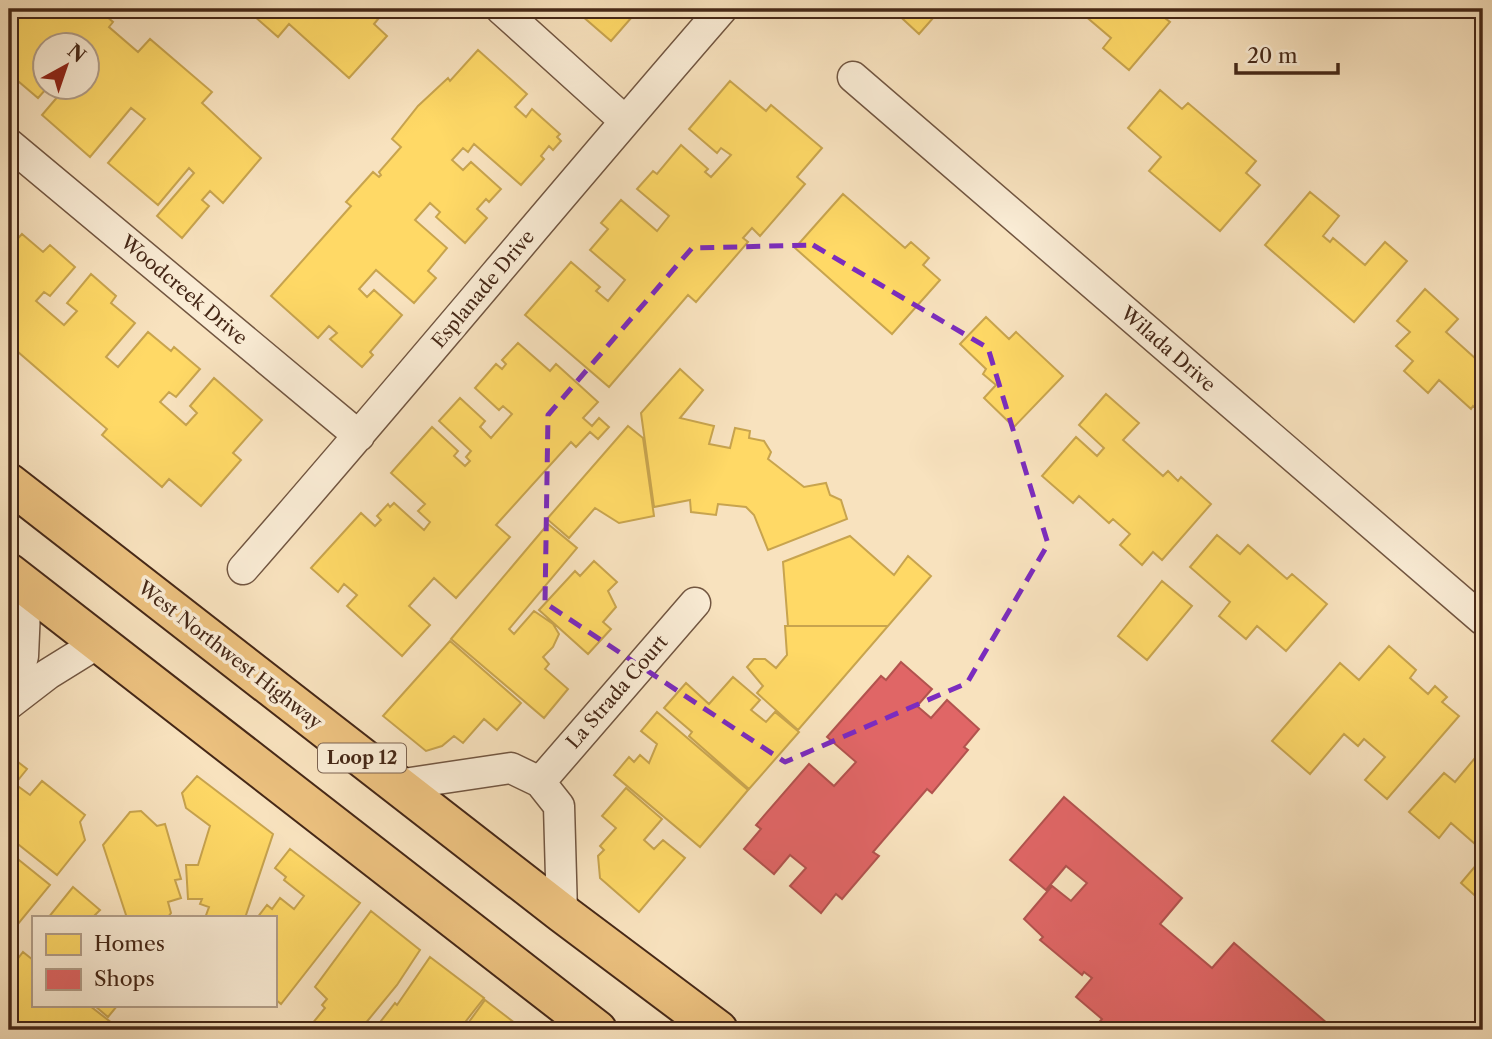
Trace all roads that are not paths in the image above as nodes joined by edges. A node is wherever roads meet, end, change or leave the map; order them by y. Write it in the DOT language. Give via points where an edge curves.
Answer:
graph roads {
  1 [pos="501,9"];
  2 [pos="722,9"];
  3 [pos="853,77"];
  4 [pos="625,121"];
  5 [pos="9,144"];
  6 [pos="359,436"];
  7 [pos="9,483"];
  8 [pos="243,569"];
  9 [pos="17,580"];
  10 [pos="695,603"];
  11 [pos="1483,620"];
  12 [pos="98,643"];
  13 [pos="10,702"];
  14 [pos="540,782"];
  15 [pos="397,785"];
  16 [pos="562,914"];
  17 [pos="597,1030"];
  18 [pos="718,1030"];
  1 -- 4 [label="street"];
  2 -- 4 [label="street, Esplanade Drive"];
  3 -- 11 [label="street, Wilada Drive"];
  4 -- 6 [label="street, Esplanade Drive"];
  5 -- 6 [label="street, Woodcreek Drive"];
  6 -- 8 [label="street, Esplanade Drive"];
  7 -- 15 [label="main road, West Northwest Highway / Loop 12"];
  9 -- 12 [label="main road"];
  9 -- 13 [label="street" via="23,656"];
  10 -- 14 [label="street, La Strada Court"];
  12 -- 13 [label="street"];
  12 -- 17 [label="main road"];
  14 -- 15 [label="street" via="511,768"];
  14 -- 16 [label="street" via="559,806"];
  15 -- 16 [label="main road, West Northwest Highway / Loop 12"];
  16 -- 18 [label="main road, West Northwest Highway / Loop 12"];
}
